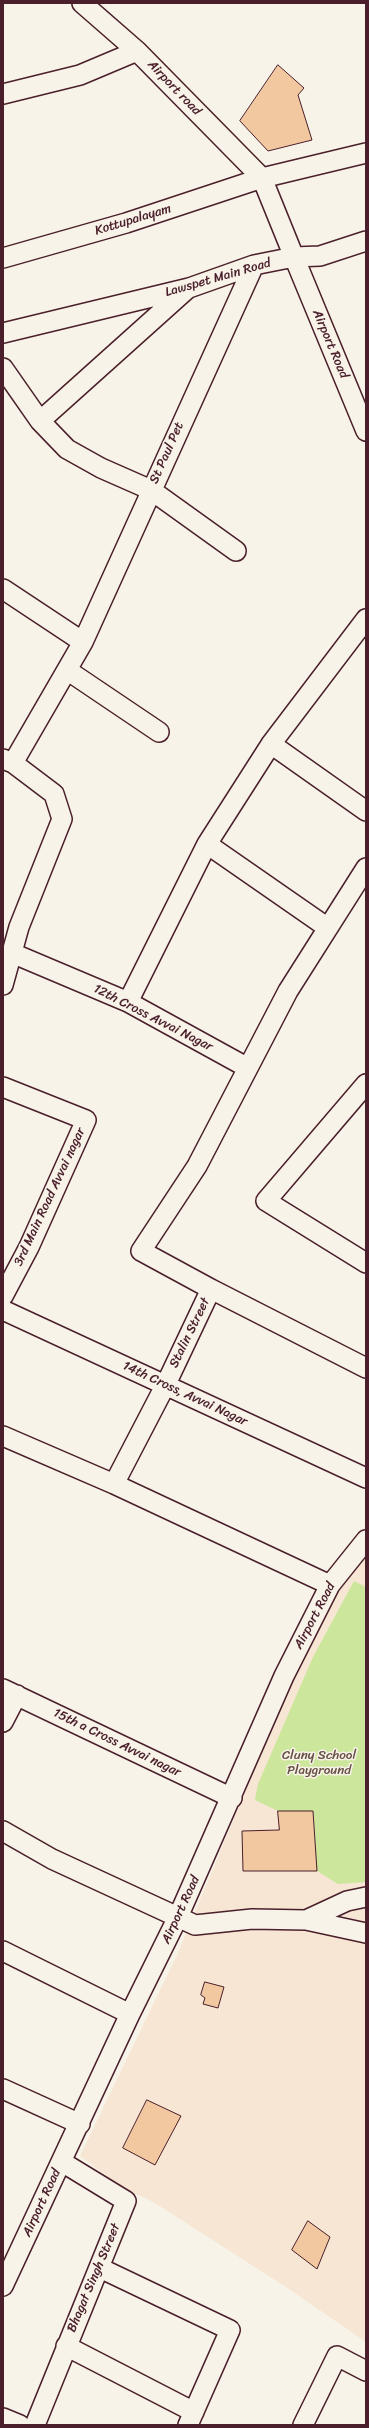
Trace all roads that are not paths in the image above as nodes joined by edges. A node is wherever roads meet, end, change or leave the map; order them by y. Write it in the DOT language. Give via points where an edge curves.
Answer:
graph roads {
  1 [pos="82,3"];
  2 [pos="138,51"];
  3 [pos="3,94"];
  4 [pos="366,153"];
  5 [pos="262,178"];
  6 [pos="366,241"];
  7 [pos="294,257"];
  8 [pos="3,258"];
  9 [pos="254,265"];
  10 [pos="189,288"];
  11 [pos="3,333"];
  12 [pos="6,379"];
  13 [pos="40,421"];
  14 [pos="366,431"];
  15 [pos="151,490"];
  16 [pos="236,551"];
  17 [pos="3,589"];
  18 [pos="366,620"];
  19 [pos="83,642"];
  20 [pos="67,670"];
  21 [pos="159,732"];
  22 [pos="271,744"];
  23 [pos="8,761"];
  24 [pos="366,811"];
  25 [pos="207,844"];
  26 [pos="366,868"];
  27 [pos="328,928"];
  28 [pos="10,942"];
  29 [pos="3,985"];
  30 [pos="128,1002"];
  31 [pos="248,1068"];
  32 [pos="366,1084"];
  33 [pos="3,1087"];
  34 [pos="366,1263"];
  35 [pos="211,1289"];
  36 [pos="3,1296"];
  37 [pos="3,1310"];
  38 [pos="366,1368"];
  39 [pos="166,1384"];
  40 [pos="3,1436"];
  41 [pos="366,1478"];
  42 [pos="114,1484"];
  43 [pos="366,1540"];
  44 [pos="330,1585"];
  45 [pos="10,1692"];
  46 [pos="3,1722"];
  47 [pos="232,1798"];
  48 [pos="3,1831"];
  49 [pos="366,1897"];
  50 [pos="178,1917"];
  51 [pos="306,1920"];
  52 [pos="366,1933"];
  53 [pos="3,1951"];
  54 [pos="130,2014"];
  55 [pos="3,2088"];
  56 [pos="80,2124"];
  57 [pos="62,2162"];
  58 [pos="100,2268"];
  59 [pos="3,2286"];
  60 [pos="66,2346"];
  61 [pos="366,2372"];
  62 [pos="3,2418"];
  63 [pos="191,2419"];
  64 [pos="20,2425"];
  65 [pos="35,2425"];
  66 [pos="303,2425"];
  1 -- 2 [label="street, Airport road"];
  2 -- 3 [label="street" via="80,75"];
  2 -- 5 [label="street, Airport road"];
  4 -- 5 [label="street"];
  5 -- 7 [label="street"];
  5 -- 8 [label="street, Kottupalayam" via="126,223"];
  6 -- 7 [label="street, Lawspet Main Road" via="320,256"];
  7 -- 9 [label="street, Lawspet Main Road"];
  7 -- 14 [label="street, Airport Road"];
  9 -- 10 [label="street, Lawspet Main Road"];
  9 -- 15 [label="street, St Paul Pet"];
  10 -- 11 [label="street, Lawspet Main Road"];
  10 -- 13 [label="street"];
  12 -- 13 [label="street"];
  13 -- 15 [label="street" via="67,449 101,468"];
  15 -- 16 [label="street"];
  15 -- 19 [label="street, St Paul Pet"];
  17 -- 19 [label="street"];
  18 -- 22 [label="street"];
  19 -- 20 [label="street, St Paul Pet"];
  20 -- 21 [label="street"];
  20 -- 23 [label="street, St Paul Pet"];
  22 -- 24 [label="street"];
  22 -- 25 [label="street"];
  23 -- 28 [label="street" via="54,794 62,819"];
  25 -- 27 [label="street"];
  25 -- 30 [label="street"];
  26 -- 27 [label="street"];
  27 -- 31 [label="street" via="288,992"];
  28 -- 29 [label="street"];
  28 -- 30 [label="street, 12th Cross Avvai Nagar"];
  30 -- 31 [label="street, 12th Cross Avvai Nagar"];
  31 -- 35 [label="street" via="197,1166 141,1251"];
  32 -- 34 [label="street" via="266,1201"];
  33 -- 36 [label="street, 3rd Main Road Avvai nagar" via="86,1120 29,1247"];
  35 -- 38 [label="street"];
  35 -- 39 [label="street, Stalin Street"];
  37 -- 39 [label="street, 14th Cross, Avvai Nagar"];
  39 -- 41 [label="street, 14th Cross, Avvai Nagar"];
  39 -- 42 [label="street, Stalin Street"];
  40 -- 42 [label="street"];
  42 -- 44 [label="street"];
  43 -- 44 [label="street, Airport Road"];
  44 -- 47 [label="street, Airport Road" via="284,1676"];
  45 -- 46 [label="street"];
  45 -- 47 [label="street, 15th a Cross Avvai nagar"];
  47 -- 50 [label="street, Airport Road"];
  48 -- 50 [label="street" via="52,1858"];
  49 -- 51 [label="street" via="347,1901"];
  50 -- 51 [label="street" via="195,1925 252,1919"];
  50 -- 54 [label="street, Airport Road"];
  51 -- 52 [label="street"];
  53 -- 54 [label="street"];
  54 -- 56 [label="street, Airport Road"];
  55 -- 56 [label="street"];
  56 -- 57 [label="street, Airport Road"];
  57 -- 58 [label="street, Bhagat Singh Street" via="126,2201"];
  57 -- 59 [label="street, Airport Road"];
  58 -- 60 [label="street, Bhagat Singh Street"];
  58 -- 63 [label="street" via="230,2330"];
  60 -- 63 [label="street"];
  60 -- 65 [label="street, Bhagat Singh Street"];
  61 -- 66 [label="street" via="337,2356"];
  62 -- 64 [label="street"];
}
